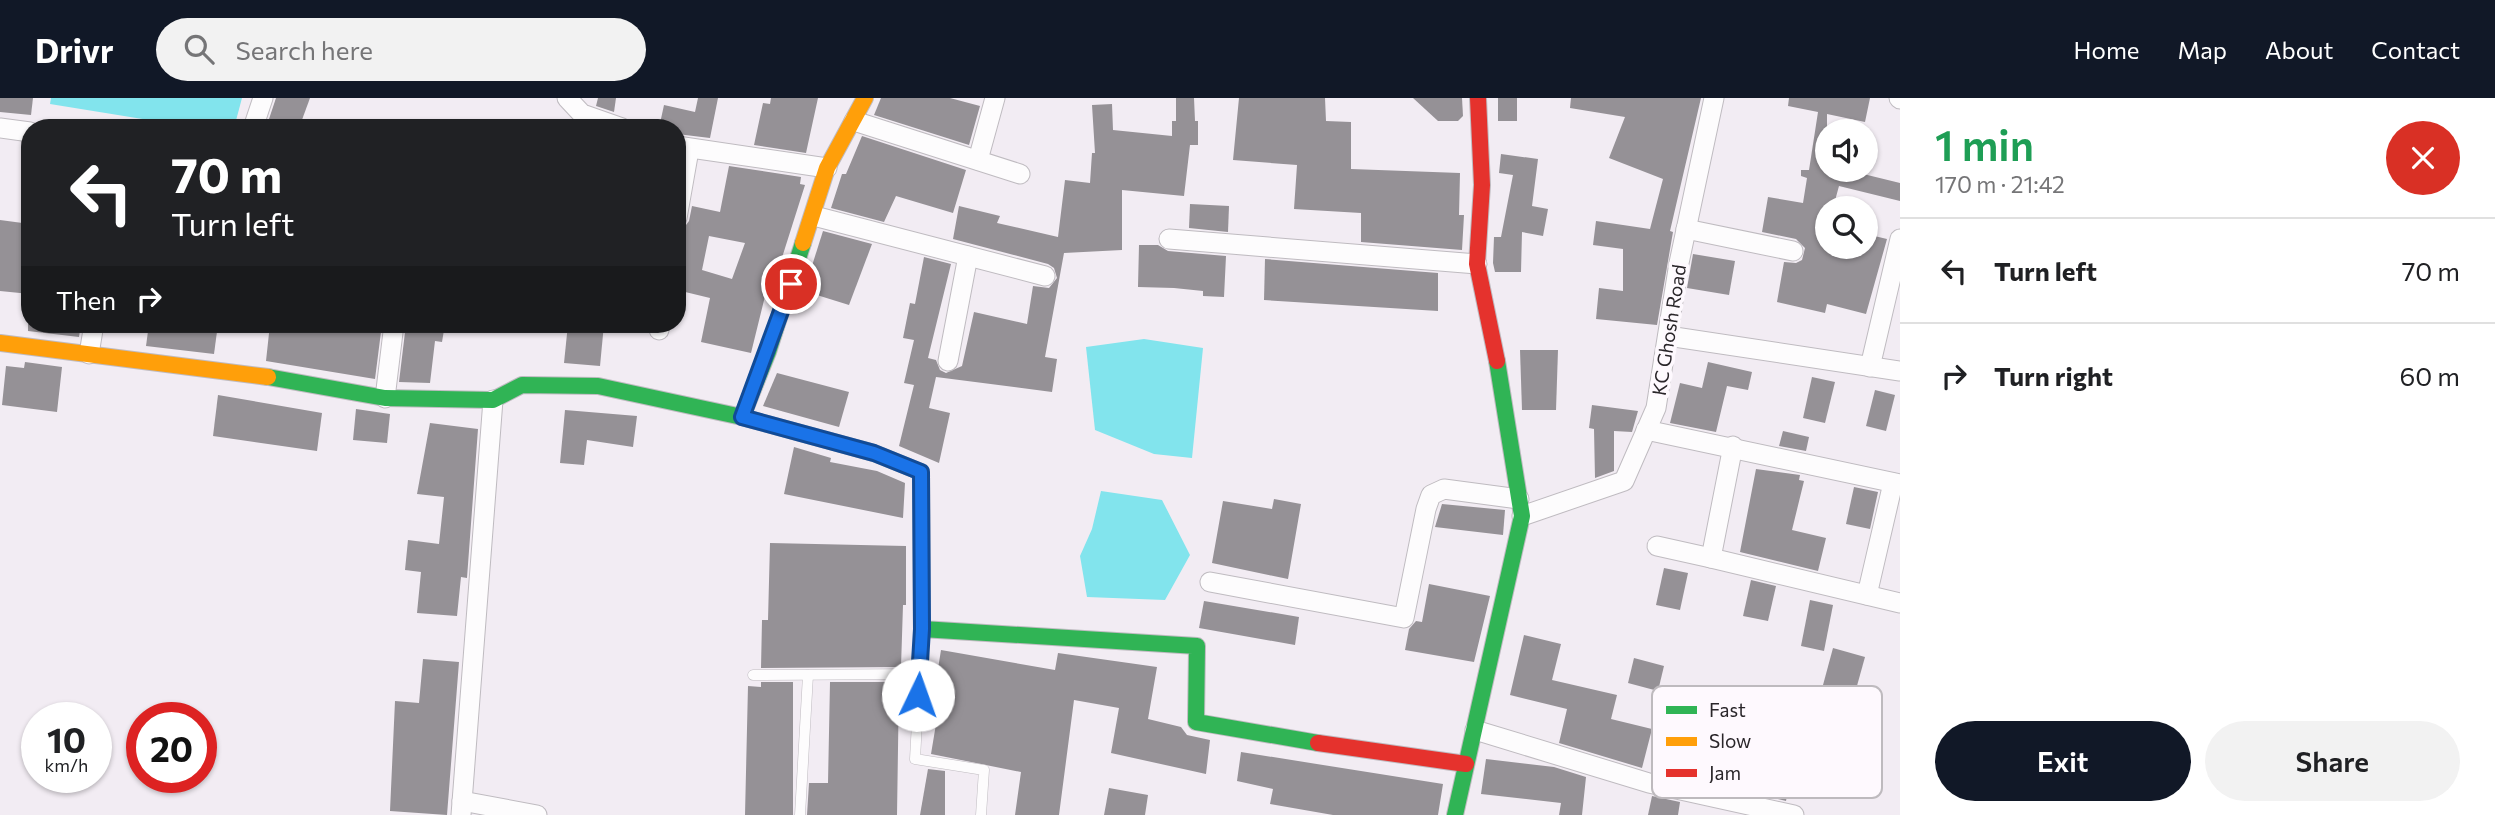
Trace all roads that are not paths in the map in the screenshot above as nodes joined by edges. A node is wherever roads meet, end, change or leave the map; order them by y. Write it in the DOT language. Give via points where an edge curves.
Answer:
graph roads {
  1 [pos="263,98"];
  2 [pos="567,98"];
  3 [pos="864,98"];
  4 [pos="995,98"];
  5 [pos="1478,98"];
  6 [pos="1714,98"];
  7 [pos="256,119"];
  8 [pos="580,119"];
  9 [pos="854,121"];
  10 [pos="0,128"];
  11 [pos="21,131"];
  12 [pos="686,148"];
  13 [pos="978,160"];
  14 [pos="827,168"];
  15 [pos="1020,174"];
  16 [pos="814,216"];
  17 [pos="1686,229"];
  18 [pos="1169,239"];
  19 [pos="1900,239"];
  20 [pos="1793,251"];
  21 [pos="968,256"];
  22 [pos="1477,264"];
  23 [pos="1045,276"];
  24 [pos="92,333"];
  25 [pos="393,333"];
  26 [pos="1668,336"];
  27 [pos="0,343"];
  28 [pos="89,354"];
  29 [pos="948,361"];
  30 [pos="1870,367"];
  31 [pos="1900,371"];
  32 [pos="385,398"];
  33 [pos="493,400"];
  34 [pos="742,417"];
  35 [pos="1646,430"];
  36 [pos="1733,446"];
  37 [pos="1897,483"];
  38 [pos="1521,508"];
  39 [pos="1657,546"];
  40 [pos="1712,558"];
  41 [pos="1210,582"];
  42 [pos="1867,595"];
  43 [pos="1900,603"];
  44 [pos="922,629"];
  45 [pos="919,674"];
  46 [pos="753,675"];
  47 [pos="808,675"];
  48 [pos="1475,730"];
  49 [pos="1466,764"];
  50 [pos="1652,784"];
  51 [pos="1717,798"];
  52 [pos="461,808"];
  53 [pos="537,815"];
  54 [pos="800,815"];
  55 [pos="981,815"];
  56 [pos="1455,815"];
  57 [pos="1794,815"];
  1 -- 7 [label="street"];
  2 -- 8 [label="street"];
  3 -- 9 [label="street"];
  4 -- 13 [label="street"];
  5 -- 22 [label="street" via="1482,185"];
  6 -- 17 [label="street, KC Ghosh Road"];
  9 -- 13 [label="street"];
  9 -- 14 [label="street"];
  10 -- 11 [label="street"];
  12 -- 14 [label="street"];
  13 -- 15 [label="street"];
  14 -- 16 [label="street"];
  16 -- 21 [label="street"];
  16 -- 34 [label="street"];
  17 -- 20 [label="street"];
  17 -- 26 [label="street, KC Ghosh Road"];
  18 -- 22 [label="street"];
  19 -- 30 [label="street"];
  21 -- 23 [label="street"];
  21 -- 29 [label="street"];
  22 -- 38 [label="street" via="1504,394"];
  24 -- 28 [label="street"];
  25 -- 32 [label="street"];
  26 -- 30 [label="street"];
  26 -- 35 [label="street, KC Ghosh Road" via="1656,408"];
  27 -- 28 [label="street"];
  28 -- 32 [label="street"];
  30 -- 31 [label="street"];
  32 -- 33 [label="street"];
  33 -- 34 [label="street" via="522,385 598,386"];
  33 -- 52 [label="street"];
  34 -- 44 [label="street" via="874,453 921,472"];
  35 -- 36 [label="street"];
  35 -- 38 [label="street, KC Ghosh Road" via="1624,481"];
  36 -- 37 [label="street"];
  36 -- 40 [label="street"];
  37 -- 42 [label="street"];
  38 -- 41 [label="street" via="1444,489 1432,495 1404,618"];
  38 -- 48 [label="street" via="1516,552"];
  39 -- 40 [label="street"];
  40 -- 42 [label="street"];
  42 -- 43 [label="street"];
  44 -- 45 [label="lane"];
  44 -- 49 [label="street" via="1197,646 1196,722"];
  45 -- 47 [label="lane"];
  45 -- 55 [label="lane" via="915,759 985,770"];
  46 -- 47 [label="lane"];
  47 -- 54 [label="lane"];
  48 -- 49 [label="street"];
  48 -- 50 [label="street"];
  49 -- 56 [label="street"];
  51 -- 57 [label="street"];
  52 -- 53 [label="street"];
}
